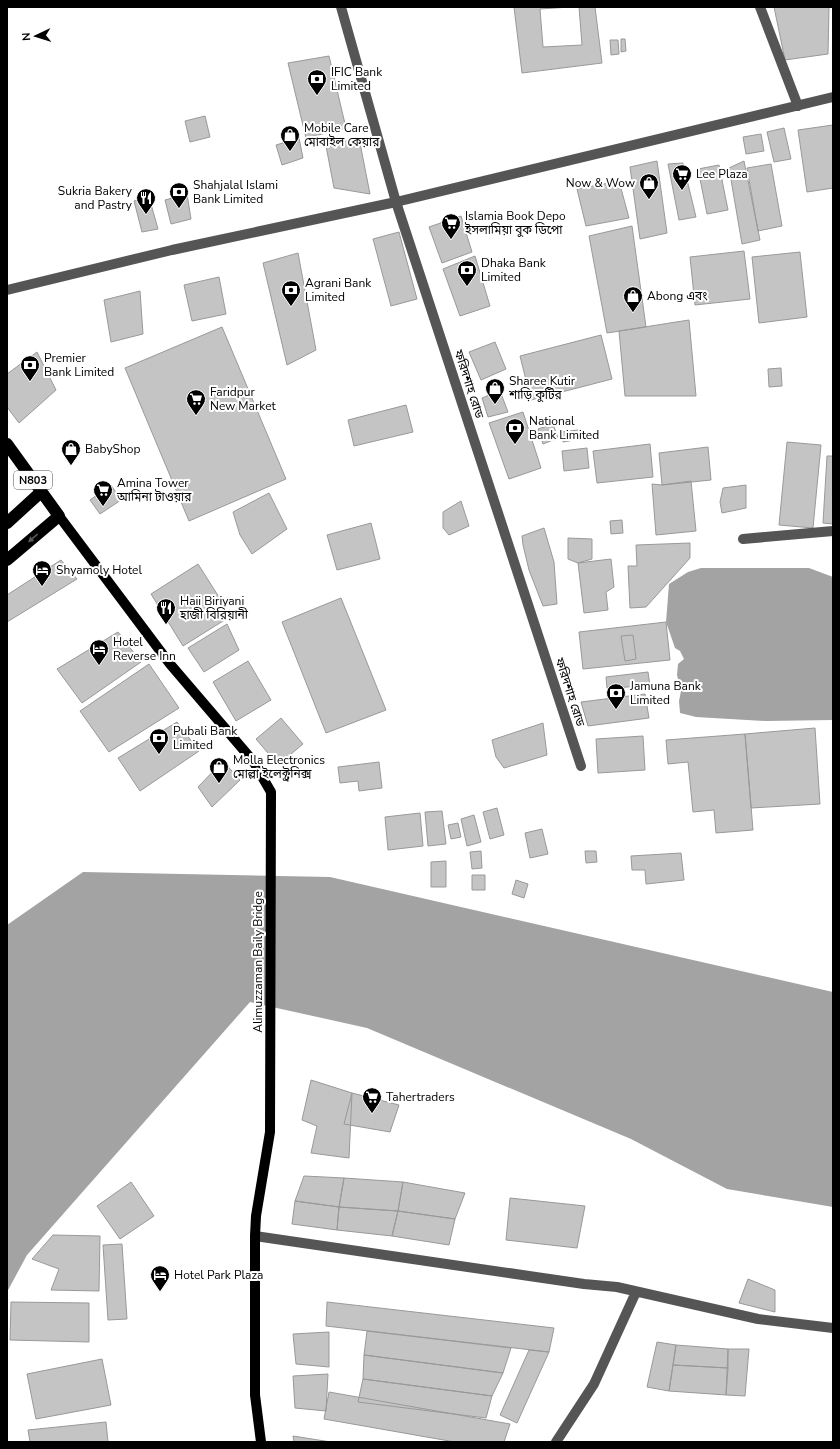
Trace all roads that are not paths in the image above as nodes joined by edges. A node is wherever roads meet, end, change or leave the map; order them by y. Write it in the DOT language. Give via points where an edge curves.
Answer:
graph roads {
  1 [pos="341,7"];
  2 [pos="760,7"];
  3 [pos="833,97"];
  4 [pos="798,106"];
  5 [pos="396,202"];
  6 [pos="7,290"];
  7 [pos="7,444"];
  8 [pos="41,492"];
  9 [pos="59,516"];
  10 [pos="7,523"];
  11 [pos="833,532"];
  12 [pos="743,539"];
  13 [pos="7,560"];
  14 [pos="580,766"];
  15 [pos="255,1236"];
  16 [pos="636,1292"];
  17 [pos="833,1328"];
  18 [pos="261,1442"];
  19 [pos="556,1442"];
  1 -- 5 [label="street, ফরিদশাহ রোড"];
  2 -- 4 [label="street"];
  3 -- 4 [label="street"];
  4 -- 5 [label="street"];
  5 -- 6 [label="street" via="172,250"];
  5 -- 14 [label="street, ফরিদশাহ রোড"];
  7 -- 8 [label="highway, N803"];
  8 -- 9 [label="highway, N803"];
  8 -- 10 [label="highway, N803"];
  9 -- 13 [label="highway, one-way"];
  9 -- 15 [label="main road, Alimuzzaman Baily Bridge" via="170,664 253,761 271,792 270,1132"];
  11 -- 12 [label="street"];
  15 -- 16 [label="street" via="617,1287"];
  15 -- 18 [label="main road, Alimuzzaman Baily Bridge" via="255,1395"];
  16 -- 17 [label="street" via="758,1319"];
  16 -- 19 [label="street" via="594,1384"];
}
